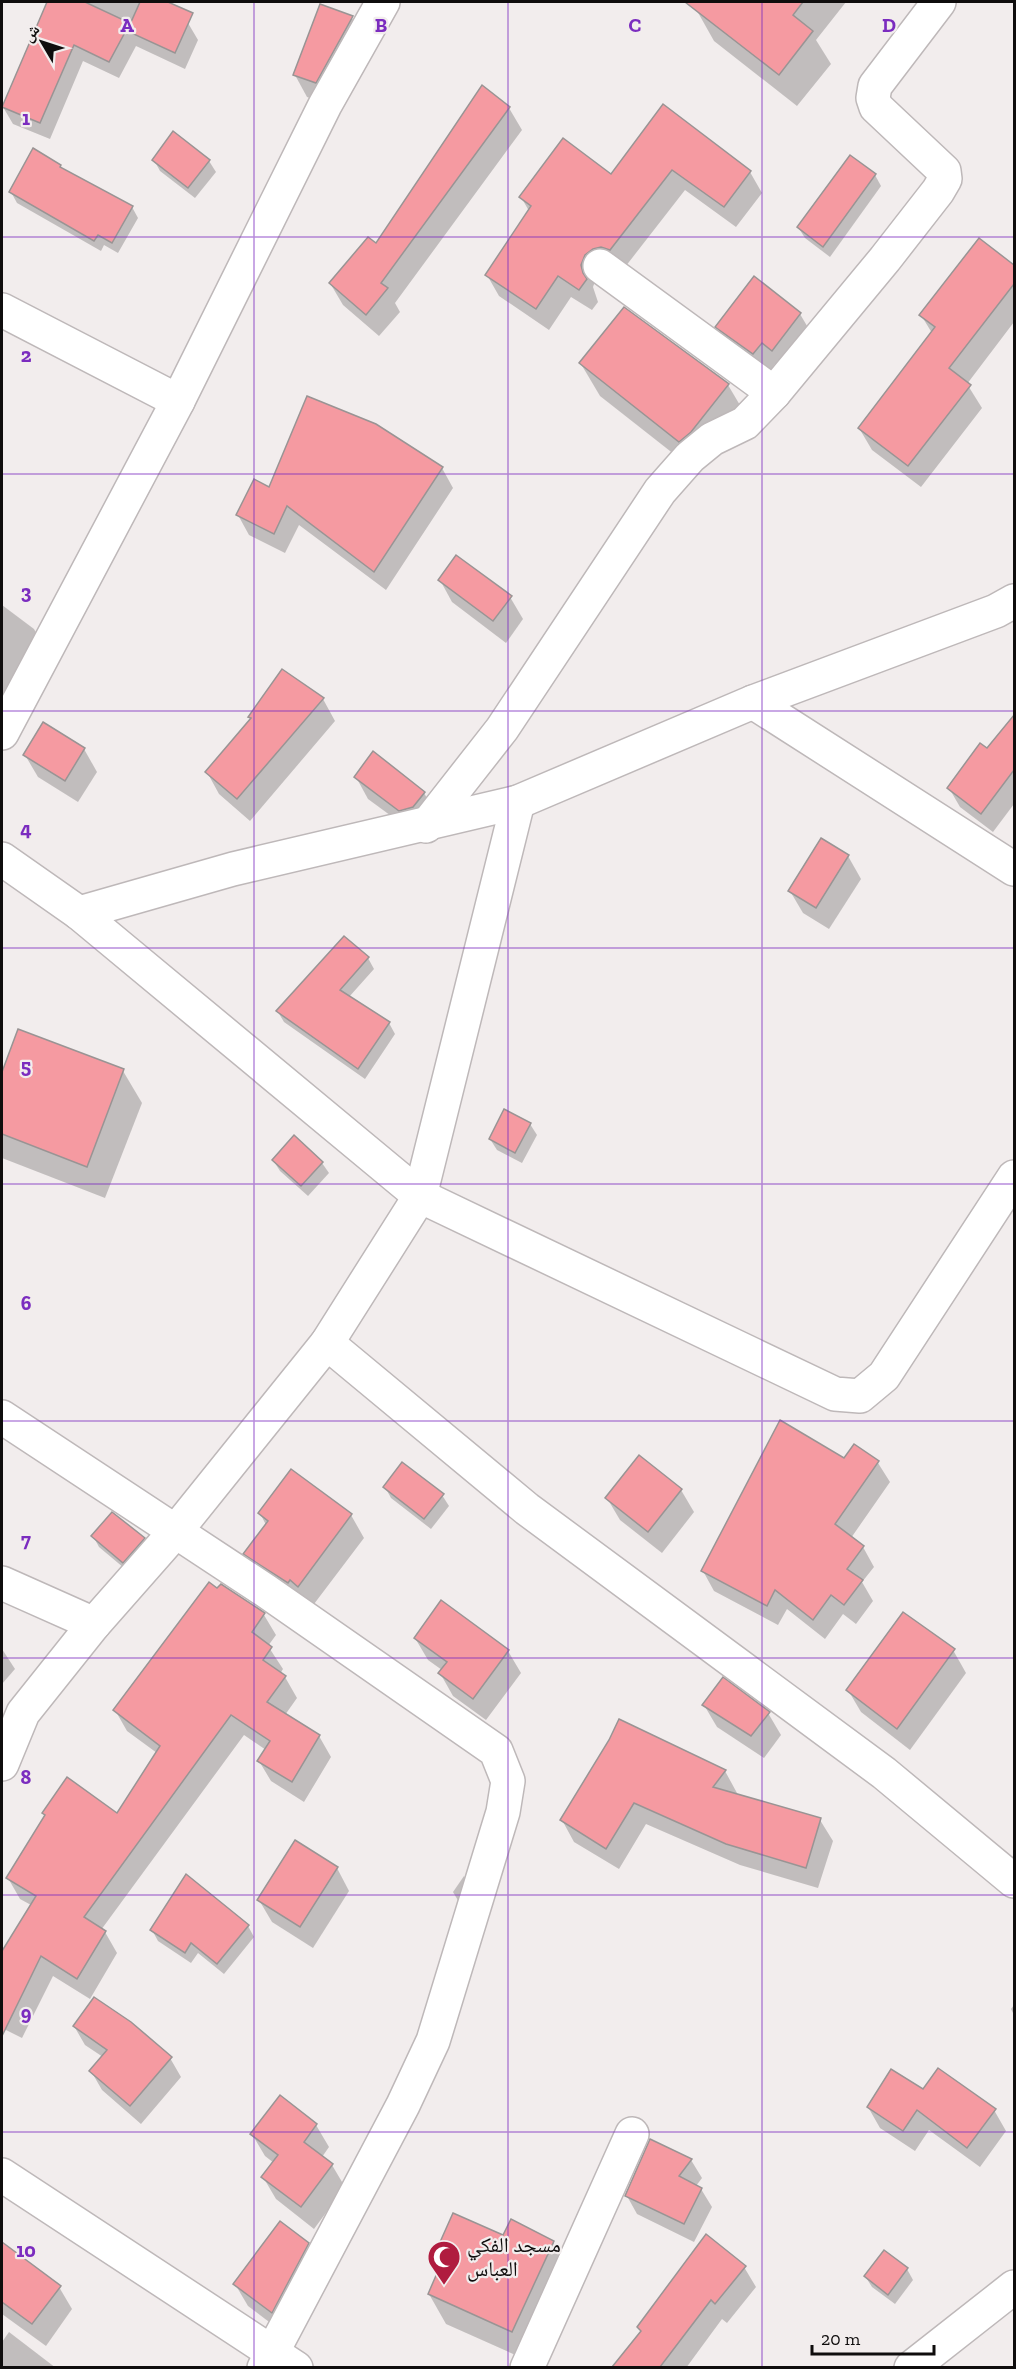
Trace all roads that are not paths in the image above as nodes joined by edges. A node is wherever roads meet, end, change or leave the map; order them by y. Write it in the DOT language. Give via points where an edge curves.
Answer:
graph roads {
  1 [pos="383,2"];
  2 [pos="939,2"];
  3 [pos="600,266"];
  4 [pos="2,310"];
  5 [pos="774,393"];
  6 [pos="178,402"];
  7 [pos="1014,601"];
  8 [pos="753,702"];
  9 [pos="2,733"];
  10 [pos="518,802"];
  11 [pos="426,826"];
  12 [pos="2,859"];
  13 [pos="1014,869"];
  14 [pos="79,913"];
  15 [pos="1014,1177"];
  16 [pos="420,1196"];
  17 [pos="327,1343"];
  18 [pos="2,1417"];
  19 [pos="175,1532"];
  20 [pos="2,1584"];
  21 [pos="94,1624"];
  22 [pos="12,1719"];
  23 [pos="2,1764"];
  24 [pos="1014,1881"];
  25 [pos="632,2134"];
  26 [pos="2,2175"];
  27 [pos="1014,2287"];
  28 [pos="277,2362"];
  29 [pos="527,2367"];
  30 [pos="911,2367"];
  1 -- 6 [label="street" via="325,105"];
  2 -- 5 [label="street" via="875,86 873,98 876,106 944,171 945,179 885,259"];
  3 -- 5 [label="street"];
  4 -- 6 [label="street"];
  5 -- 11 [label="street" via="745,423 712,439 690,457 660,491 502,729"];
  6 -- 9 [label="street"];
  7 -- 8 [label="street"];
  8 -- 10 [label="street"];
  8 -- 13 [label="street"];
  10 -- 11 [label="street"];
  10 -- 16 [label="street"];
  11 -- 14 [label="street" via="233,869"];
  12 -- 14 [label="street"];
  14 -- 16 [label="street"];
  15 -- 16 [label="street" via="884,1376 860,1396 835,1394"];
  16 -- 17 [label="street"];
  17 -- 19 [label="street"];
  17 -- 24 [label="street" via="527,1509 884,1773"];
  18 -- 19 [label="street"];
  19 -- 21 [label="street"];
  19 -- 28 [label="street" via="496,1751 508,1781 503,1812 433,2041"];
  20 -- 21 [label="street"];
  21 -- 22 [label="street"];
  22 -- 23 [label="street"];
  25 -- 29 [label="street"];
  26 -- 28 [label="street"];
  27 -- 30 [label="street"];
}
